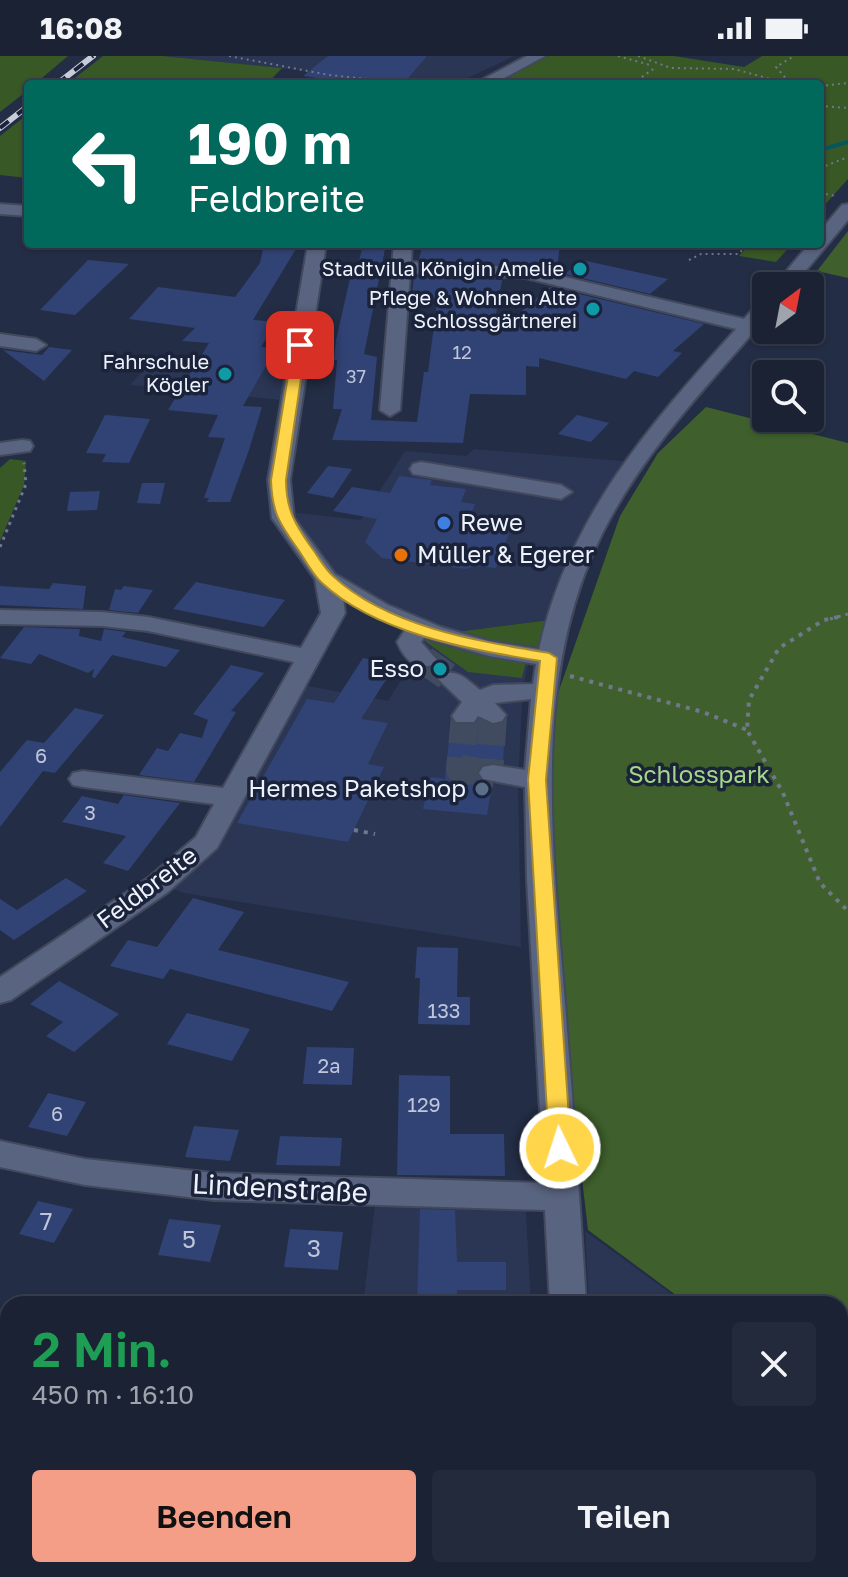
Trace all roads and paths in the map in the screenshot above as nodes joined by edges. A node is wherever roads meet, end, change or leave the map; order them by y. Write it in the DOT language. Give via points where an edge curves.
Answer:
graph roads {
  1 [pos="229,56"];
  2 [pos="538,56"];
  3 [pos="618,56"];
  4 [pos="638,56"];
  5 [pos="794,56"];
  6 [pos="656,67"];
  7 [pos="377,80"];
  8 [pos="489,80"];
  9 [pos="638,80"];
  10 [pos="775,80"];
  11 [pos="787,80"];
  12 [pos="848,84"];
  13 [pos="824,86"];
  14 [pos="824,106"];
  15 [pos="848,108"];
  16 [pos="848,157"];
  17 [pos="824,164"];
  18 [pos="828,165"];
  19 [pos="824,166"];
  20 [pos="848,209"];
  21 [pos="24,211"];
  22 [pos="2,213"];
  23 [pos="824,237"];
  24 [pos="316,248"];
  25 [pos="402,248"];
  26 [pos="744,248"];
  27 [pos="815,248"];
  28 [pos="689,260"];
  29 [pos="400,267"];
  30 [pos="795,272"];
  31 [pos="752,315"];
  32 [pos="752,323"];
  33 [pos="0,340"];
  34 [pos="36,345"];
  35 [pos="390,410"];
  36 [pos="22,446"];
  37 [pos="0,449"];
  38 [pos="421,469"];
  39 [pos="561,492"];
  40 [pos="1,545"];
  41 [pos="327,579"];
  42 [pos="848,614"];
  43 [pos="3,620"];
  44 [pos="418,629"];
  45 [pos="308,657"];
  46 [pos="424,660"];
  47 [pos="547,673"];
  48 [pos="451,679"];
  49 [pos="747,730"];
  50 [pos="493,773"];
  51 [pos="83,779"];
  52 [pos="537,780"];
  53 [pos="230,798"];
  54 [pos="354,830"];
  55 [pos="375,834"];
  56 [pos="848,911"];
  57 [pos="0,992"];
  58 [pos="0,1154"];
  59 [pos="563,1196"];
  60 [pos="568,1296"];
  1 -- 7 [label="path"];
  2 -- 8 [label="street"];
  3 -- 6 [label="path"];
  4 -- 6 [label="path"];
  5 -- 11 [label="path" via="776,67"];
  6 -- 9 [label="path"];
  6 -- 10 [label="path" via="729,68"];
  12 -- 13 [label="path"];
  14 -- 15 [label="path"];
  16 -- 18 [label="path"];
  17 -- 18 [label="path"];
  18 -- 19 [label="path"];
  20 -- 23 [label="street"];
  21 -- 22 [label="street"];
  24 -- 41 [label="street" via="279,498 283,518"];
  25 -- 29 [label="street"];
  26 -- 28 [label="path" via="739,254 701,254"];
  27 -- 30 [label="street"];
  29 -- 31 [label="street" via="526,273"];
  29 -- 35 [label="street"];
  32 -- 47 [label="street" via="642,449 607,502 572,575"];
  33 -- 34 [label="street"];
  36 -- 37 [label="street"];
  36 -- 40 [label="path" via="26,484"];
  38 -- 39 [label="street"];
  41 -- 44 [label="street" via="367,606"];
  41 -- 45 [label="street, Feldbreite" via="333,613"];
  42 -- 49 [label="path" via="824,620 779,648 749,700"];
  43 -- 45 [label="street" via="148,624"];
  44 -- 46 [label="street" via="409,642"];
  44 -- 47 [label="street"];
  45 -- 53 [label="street, Feldbreite"];
  47 -- 48 [label="street" via="493,693 479,712"];
  47 -- 49 [label="path" via="703,712"];
  47 -- 52 [label="street"];
  49 -- 56 [label="path" via="783,793 820,883"];
  50 -- 52 [label="street"];
  51 -- 53 [label="street"];
  52 -- 59 [label="street"];
  53 -- 57 [label="street, Feldbreite" via="207,842 183,865"];
  54 -- 55 [label="path"];
  58 -- 59 [label="street, Lindenstraße" via="118,1178 237,1189"];
  59 -- 60 [label="street"];
}
